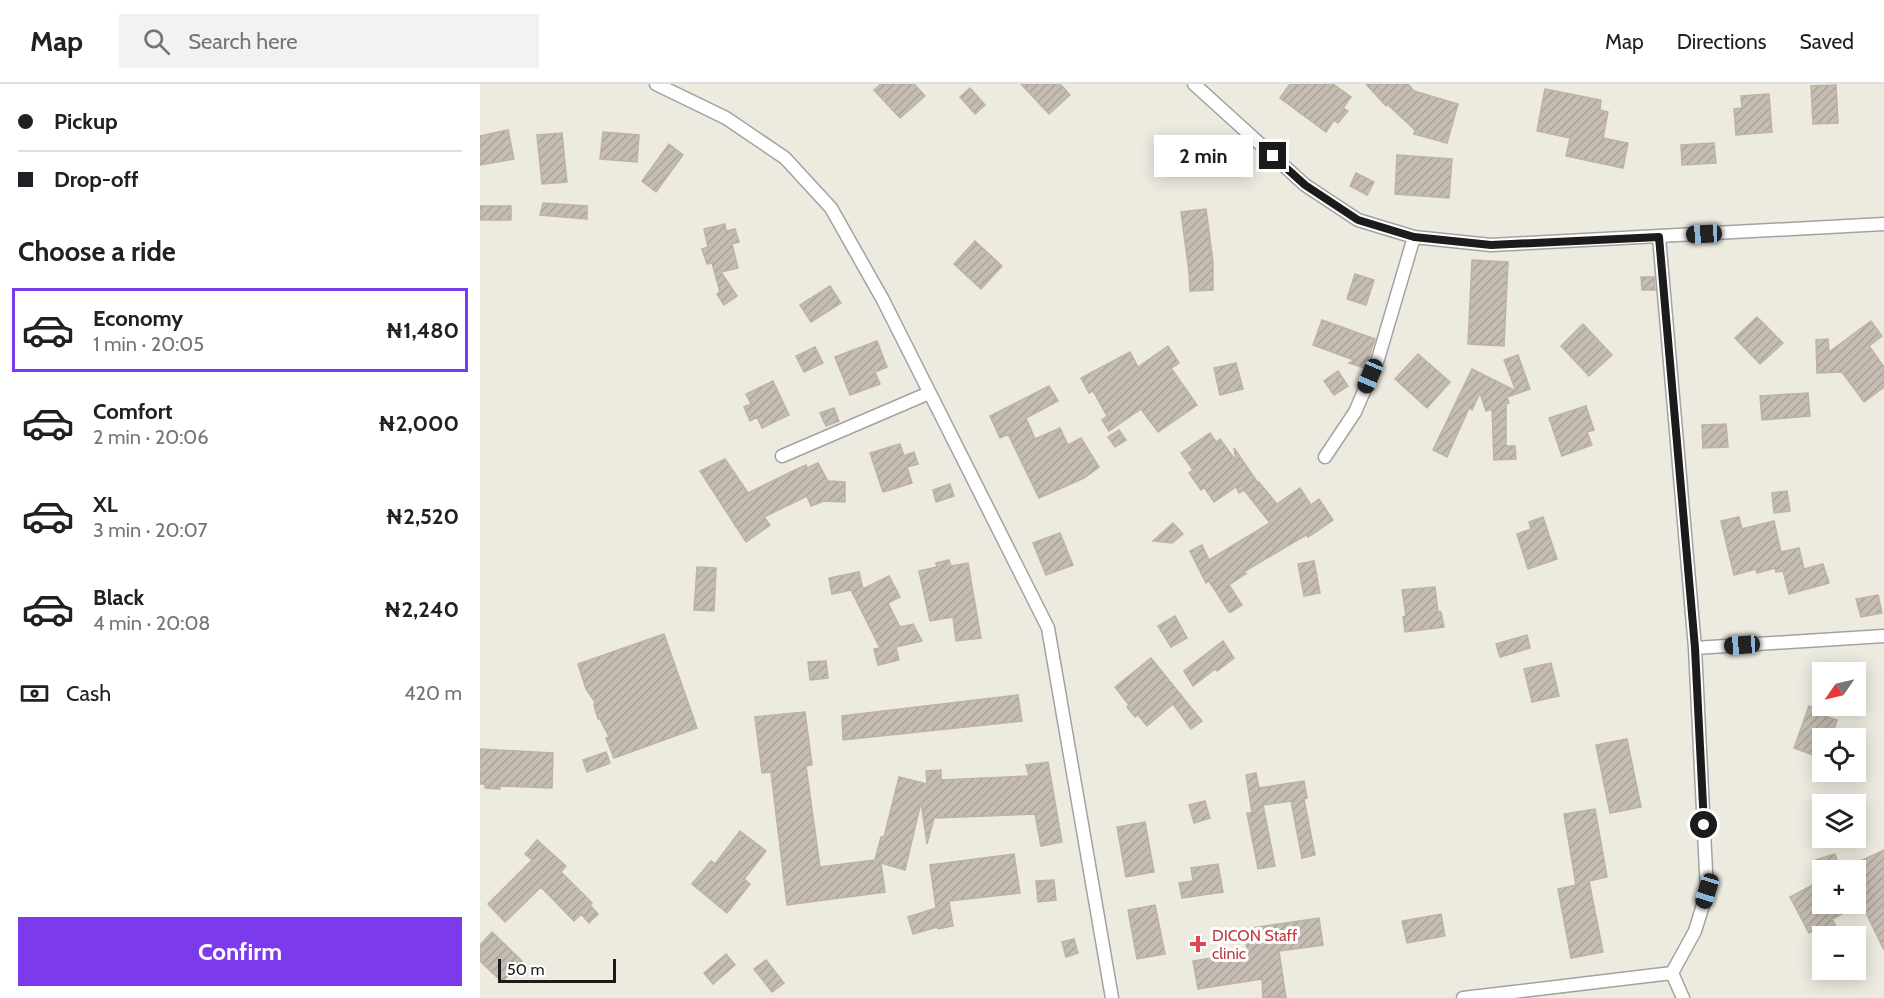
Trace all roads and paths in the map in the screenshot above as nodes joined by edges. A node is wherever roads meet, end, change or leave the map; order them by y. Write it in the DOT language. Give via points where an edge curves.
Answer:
graph roads {
  1 [pos="656,84"];
  2 [pos="1194,84"];
  3 [pos="1884,224"];
  4 [pos="1414,237"];
  5 [pos="1659,237"];
  6 [pos="930,393"];
  7 [pos="782,456"];
  8 [pos="1325,457"];
  9 [pos="1884,636"];
  10 [pos="1695,648"];
  11 [pos="1672,973"];
  12 [pos="1112,998"];
  13 [pos="1463,998"];
  14 [pos="1683,998"];
  1 -- 6 [label="street" via="726,118 785,158 831,208"];
  2 -- 4 [label="street" via="1305,185 1358,220"];
  3 -- 5 [label="street"];
  4 -- 5 [label="street" via="1491,245"];
  4 -- 8 [label="street" via="1378,359 1355,412"];
  5 -- 10 [label="street"];
  6 -- 7 [label="street"];
  6 -- 12 [label="street" via="1048,628"];
  9 -- 10 [label="street"];
  10 -- 11 [label="street" via="1707,891 1695,931"];
  11 -- 13 [label="street"];
  11 -- 14 [label="street"];
}
